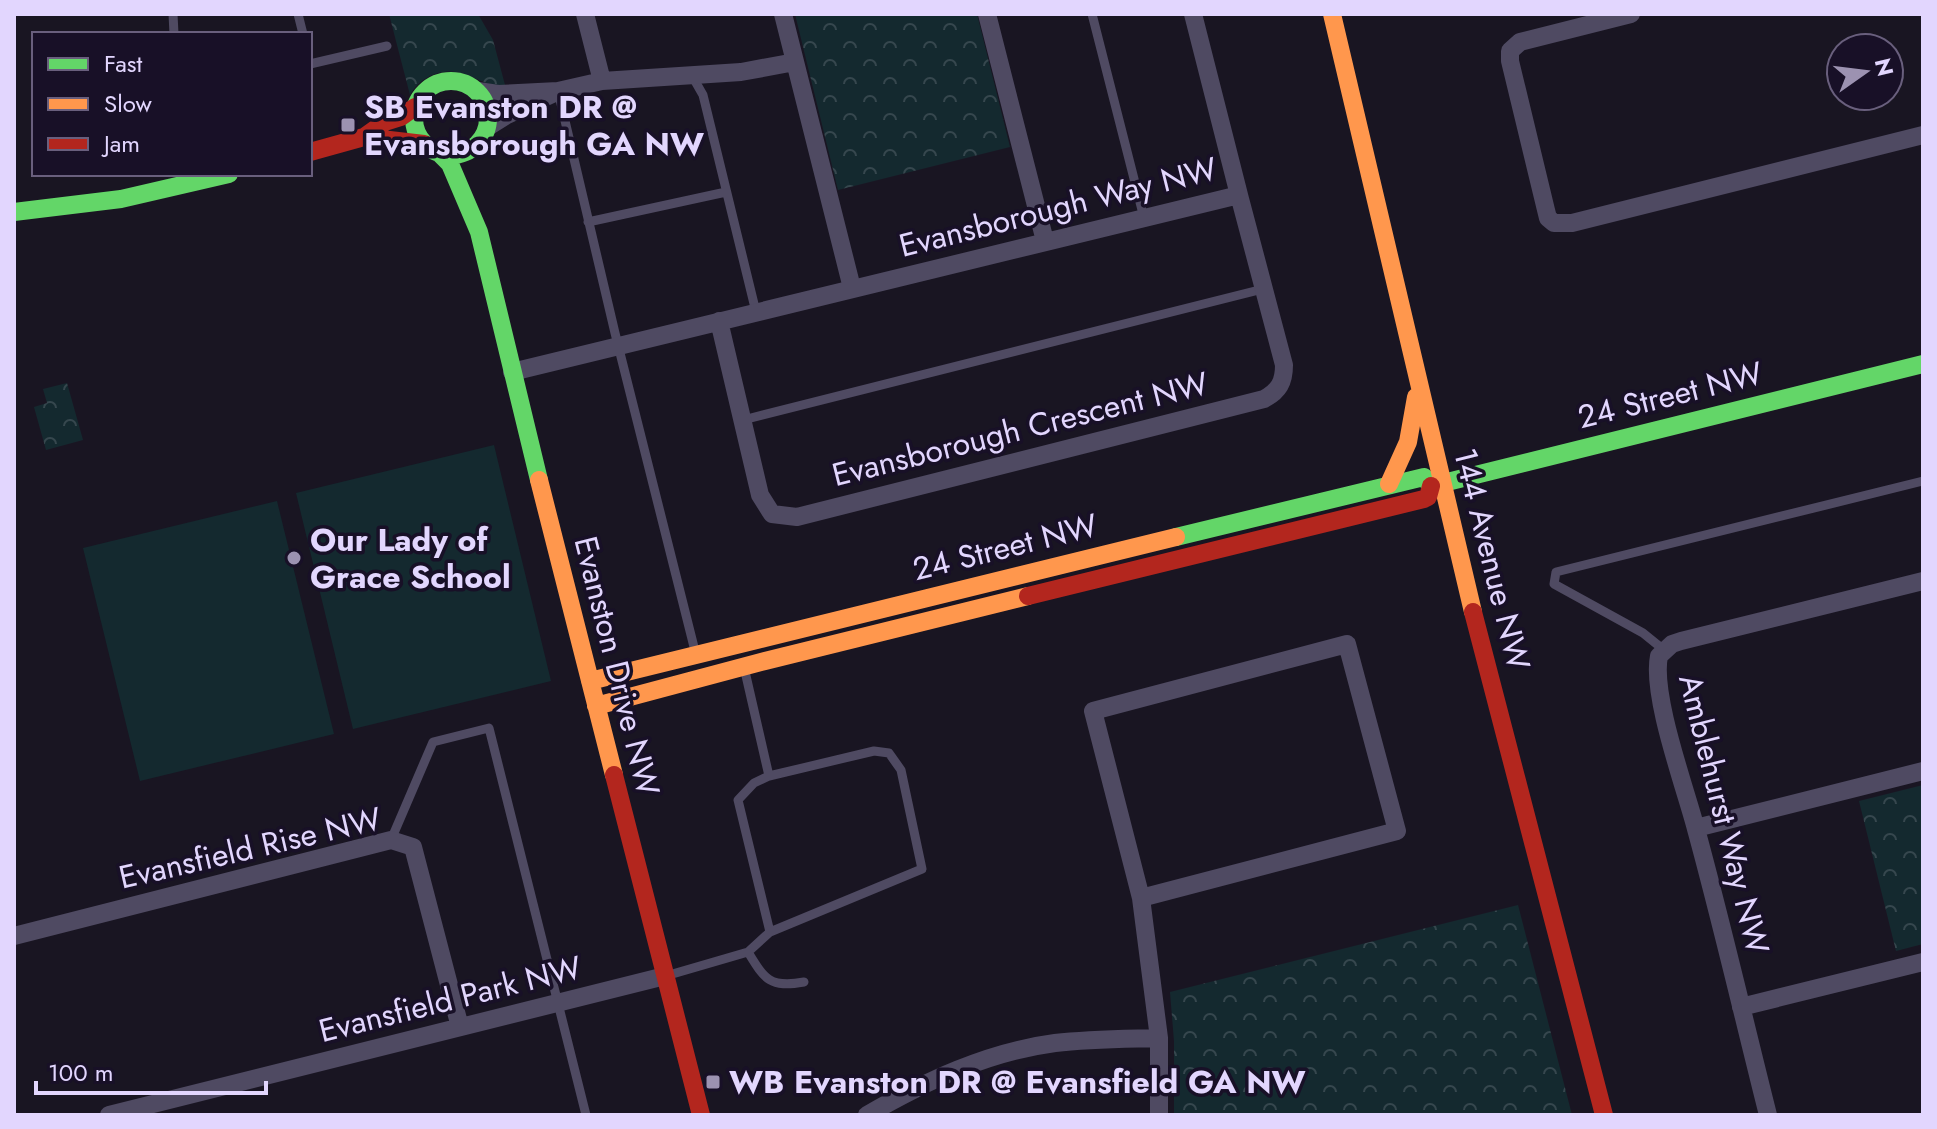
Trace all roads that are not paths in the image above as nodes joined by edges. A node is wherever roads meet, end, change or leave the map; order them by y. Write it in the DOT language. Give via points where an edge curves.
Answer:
graph roads {
  1 [pos="585,14"];
  2 [pos="783,14"];
  3 [pos="987,14"];
  4 [pos="1092,14"];
  5 [pos="1193,14"];
  6 [pos="1332,14"];
  7 [pos="1631,14"];
  8 [pos="387,46"];
  9 [pos="795,62"];
  10 [pos="312,64"];
  11 [pos="691,74"];
  12 [pos="602,81"];
  13 [pos="478,91"];
  14 [pos="558,91"];
  15 [pos="415,107"];
  16 [pos="488,127"];
  17 [pos="1923,135"];
  18 [pos="364,137"];
  19 [pos="478,145"];
  20 [pos="432,149"];
  21 [pos="312,151"];
  22 [pos="220,176"];
  23 [pos="726,192"];
  24 [pos="1239,195"];
  25 [pos="14,212"];
  26 [pos="1144,218"];
  27 [pos="588,222"];
  28 [pos="479,232"];
  29 [pos="1045,241"];
  30 [pos="852,288"];
  31 [pos="1263,289"];
  32 [pos="756,312"];
  33 [pos="719,321"];
  34 [pos="618,346"];
  35 [pos="1923,364"];
  36 [pos="512,372"];
  37 [pos="1417,382"];
  38 [pos="743,420"];
  39 [pos="1923,481"];
  40 [pos="1389,484"];
  41 [pos="1436,484"];
  42 [pos="1923,581"];
  43 [pos="1664,650"];
  44 [pos="696,654"];
  45 [pos="744,667"];
  46 [pos="590,681"];
  47 [pos="596,706"];
  48 [pos="1923,771"];
  49 [pos="769,776"];
  50 [pos="1696,828"];
  51 [pos="391,840"];
  52 [pos="1141,898"];
  53 [pos="770,932"];
  54 [pos="14,936"];
  55 [pos="748,952"];
  56 [pos="1923,962"];
  57 [pos="665,976"];
  58 [pos="804,982"];
  59 [pos="558,1003"];
  60 [pos="1741,1007"];
  61 [pos="460,1027"];
  62 [pos="1159,1038"];
  63 [pos="109,1115"];
  64 [pos="586,1115"];
  65 [pos="701,1115"];
  66 [pos="867,1115"];
  67 [pos="1159,1115"];
  68 [pos="1604,1115"];
  69 [pos="1768,1115"];
  1 -- 12 [label="street"];
  2 -- 9 [label="street"];
  3 -- 29 [label="street"];
  4 -- 26 [label="lane"];
  5 -- 24 [label="street, Evansborough Way NW"];
  6 -- 37 [label="street, 144 Avenue NW"];
  7 -- 17 [label="street" via="1520,42 1510,51 1548,218 1554,223 1572,223"];
  8 -- 10 [label="lane"];
  9 -- 11 [label="street"];
  9 -- 30 [label="street"];
  11 -- 12 [label="street"];
  11 -- 23 [label="lane" via="703,95"];
  12 -- 14 [label="street"];
  13 -- 14 [label="street"];
  13 -- 15 [label="street" via="455,80 442,81 430,87"];
  13 -- 16 [label="street"];
  14 -- 16 [label="street"];
  14 -- 27 [label="lane"];
  15 -- 18 [label="street"];
  15 -- 20 [label="street" via="417,133"];
  16 -- 19 [label="street"];
  18 -- 20 [label="street"];
  18 -- 21 [label="street"];
  19 -- 20 [label="street" via="454,156"];
  19 -- 28 [label="street, Evanston Drive NW" via="474,171"];
  20 -- 28 [label="street, Evanston Drive NW" via="454,172"];
  22 -- 25 [label="street" via="121,199"];
  23 -- 27 [label="lane"];
  23 -- 32 [label="lane"];
  24 -- 26 [label="street, Evansborough Way NW"];
  24 -- 31 [label="street, Evansborough Crescent NW"];
  26 -- 29 [label="street, Evansborough Way NW"];
  27 -- 34 [label="lane"];
  28 -- 36 [label="street, Evanston Drive NW"];
  29 -- 30 [label="street, Evansborough Way NW"];
  30 -- 32 [label="street, Evansborough Way NW"];
  31 -- 38 [label="lane"];
  31 -- 38 [label="street, Evansborough Crescent NW" via="1284,365 1273,395 797,517 772,514 765,506"];
  32 -- 33 [label="street, Evansborough Way NW"];
  33 -- 34 [label="street, Evansborough Way NW"];
  33 -- 38 [label="street, Evansborough Crescent NW"];
  34 -- 36 [label="street, Evansborough Way NW"];
  34 -- 44 [label="lane"];
  35 -- 41 [label="street, 24 Street NW"];
  36 -- 46 [label="street, Evanston Drive NW"];
  37 -- 40 [label="street" via="1410,440"];
  37 -- 41 [label="street, 144 Avenue NW"];
  39 -- 43 [label="lane" via="1556,572 1554,584"];
  40 -- 41 [label="street, 24 Street NW" via="1424,477"];
  40 -- 44 [label="street, 24 Street NW"];
  41 -- 45 [label="street, 24 Street NW" via="1424,499"];
  41 -- 68 [label="street, 144 Avenue NW"];
  42 -- 43 [label="street, Amblehurst Way NW" via="1681,641"];
  43 -- 50 [label="street, Amblehurst Way NW" via="1657,674"];
  44 -- 46 [label="street, 24 Street NW"];
  45 -- 47 [label="street, 24 Street NW"];
  45 -- 49 [label="lane"];
  46 -- 47 [label="street, Evanston Drive NW"];
  47 -- 57 [label="street, Evanston Drive NW"];
  48 -- 50 [label="street"];
  49 -- 53 [label="lane" via="738,800"];
  49 -- 53 [label="lane" via="874,751 889,753 901,770 922,869"];
  50 -- 60 [label="street, Amblehurst Way NW"];
  51 -- 54 [label="street, Evansfield Rise NW"];
  51 -- 59 [label="lane" via="433,742 489,728"];
  51 -- 61 [label="street, Evansfield Rise NW" via="413,847"];
  52 -- 52 [label="street" via="1093,711 1347,644 1397,831"];
  52 -- 62 [label="street"];
  53 -- 55 [label="lane"];
  55 -- 57 [label="lane"];
  55 -- 58 [label="lane" via="770,982"];
  56 -- 60 [label="street"];
  57 -- 59 [label="street, Evansfield Park NW"];
  57 -- 65 [label="street, Evanston Drive NW"];
  59 -- 61 [label="street, Evansfield Park NW"];
  59 -- 64 [label="lane"];
  60 -- 69 [label="street, Amblehurst Way NW"];
  61 -- 63 [label="street, Evansfield Park NW"];
  62 -- 66 [label="street" via="1099,1039 1016,1050 943,1075"];
  62 -- 67 [label="street"];
}
